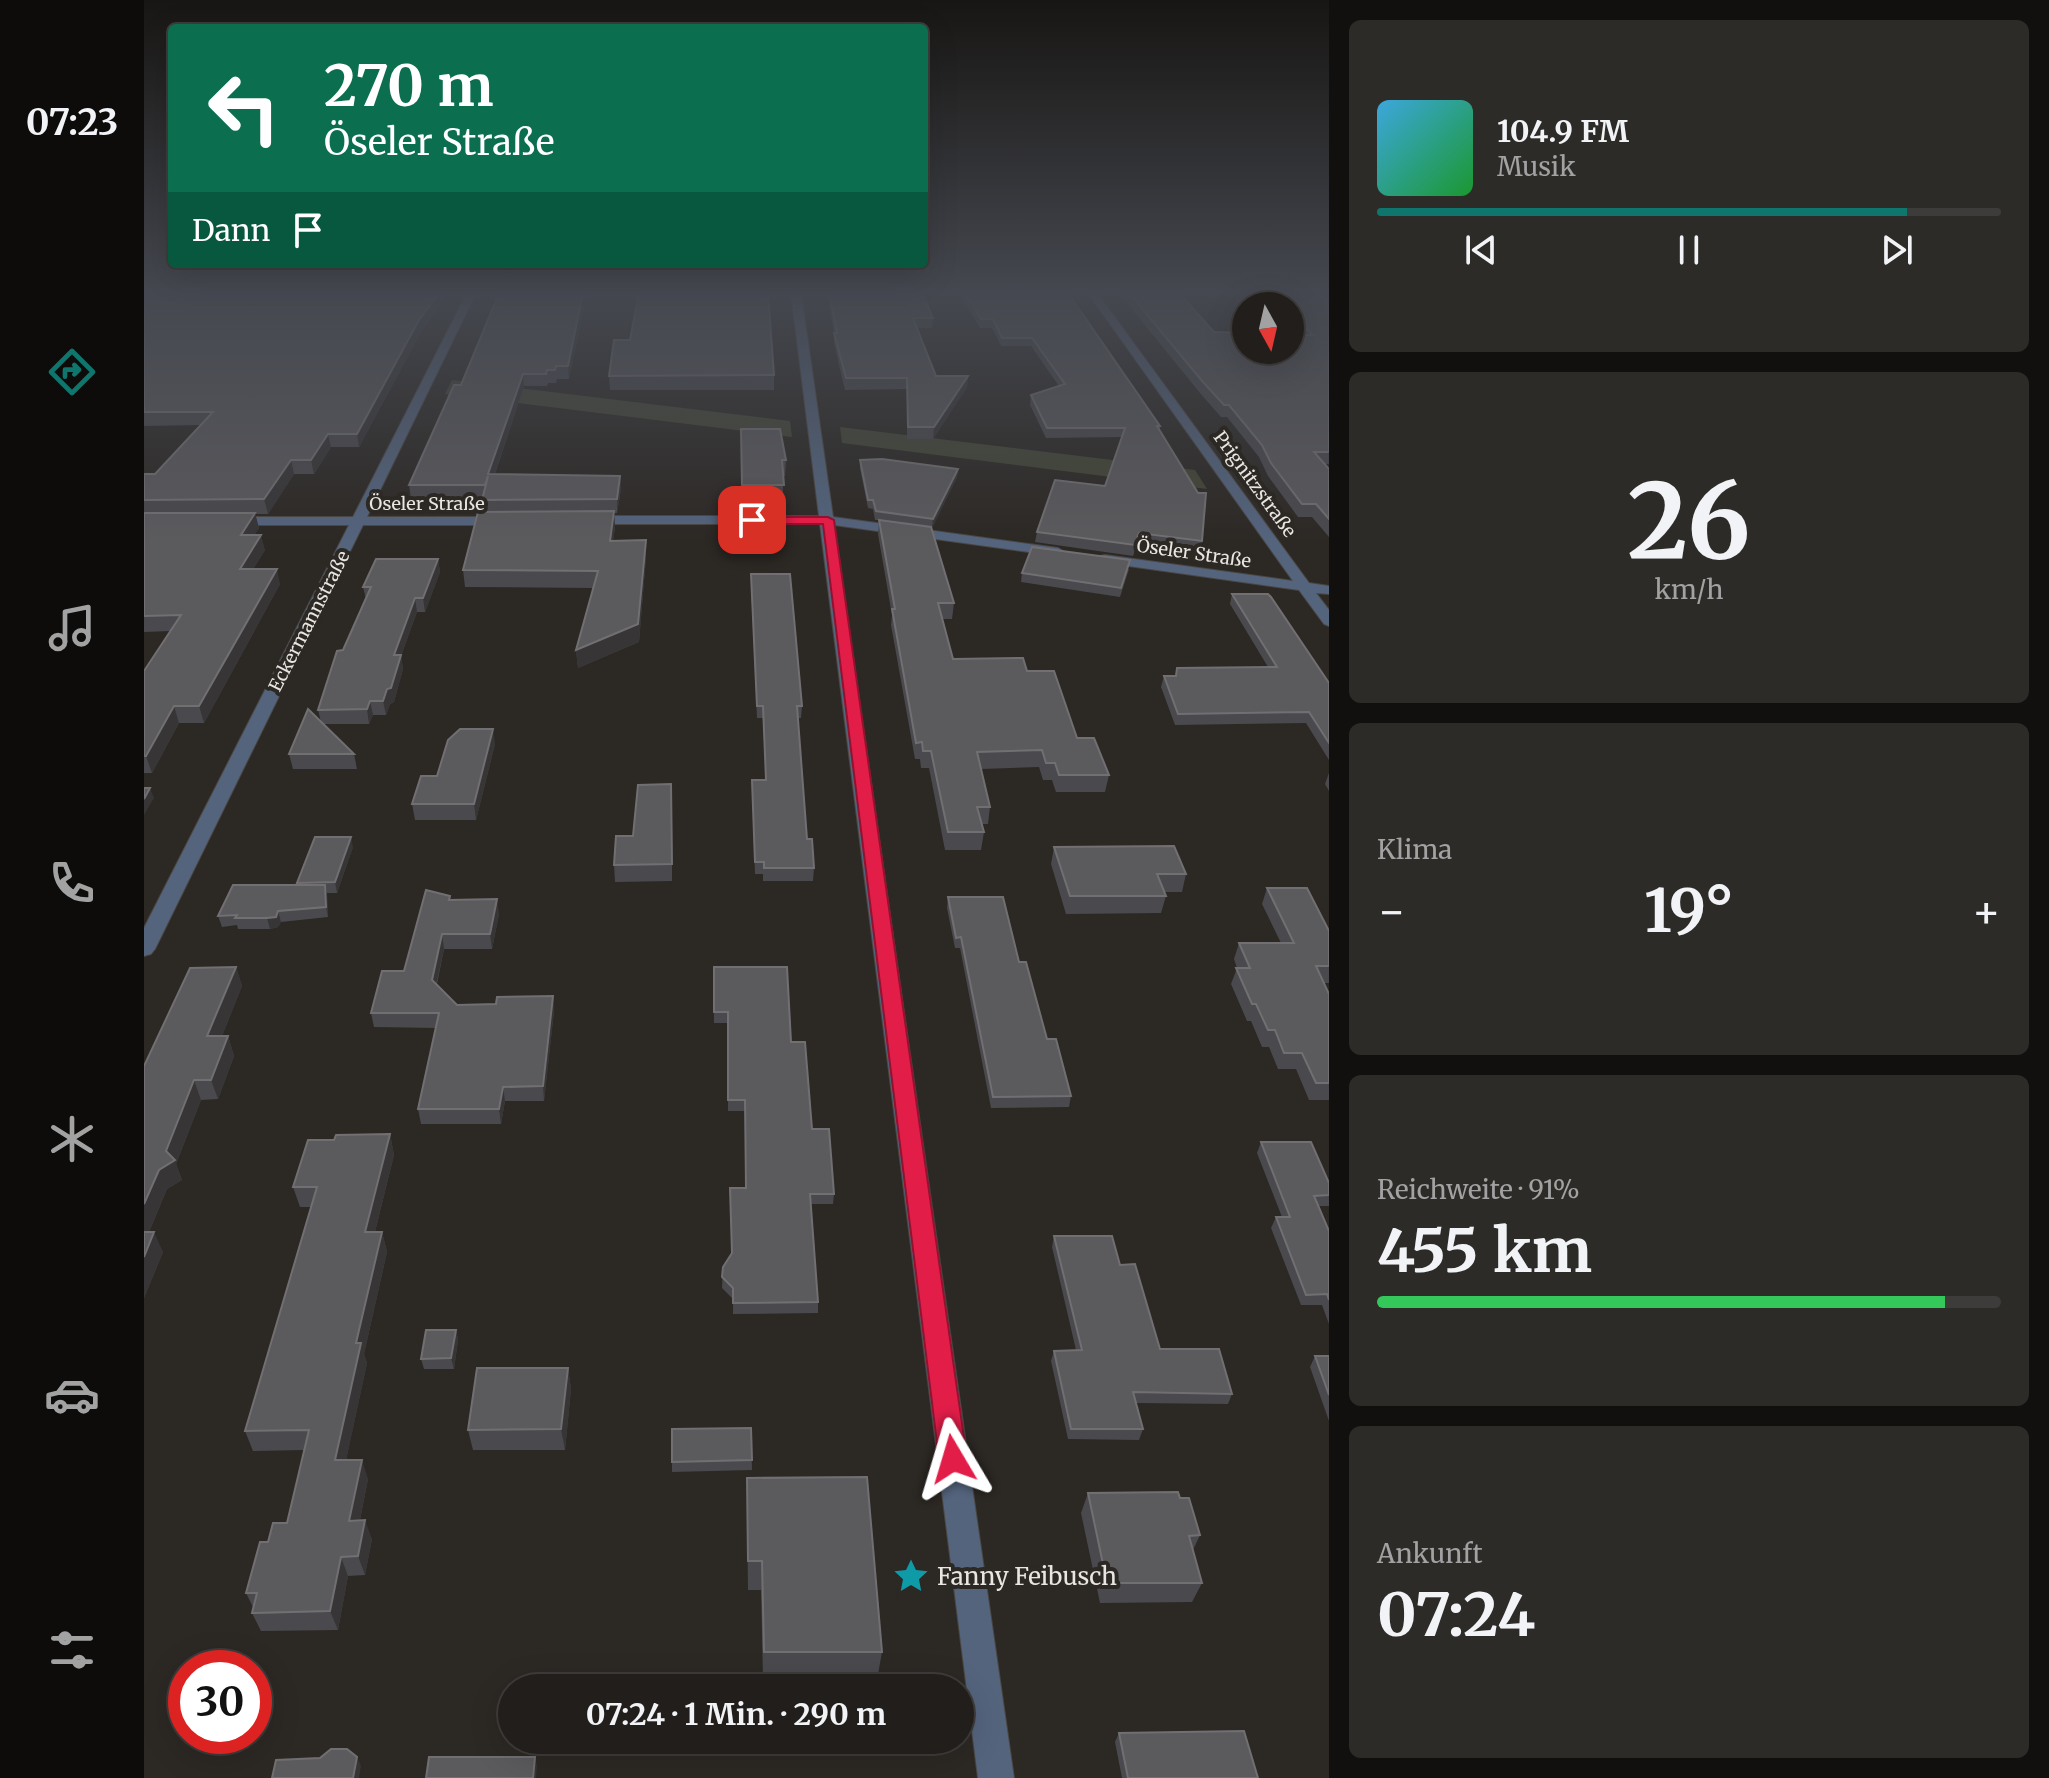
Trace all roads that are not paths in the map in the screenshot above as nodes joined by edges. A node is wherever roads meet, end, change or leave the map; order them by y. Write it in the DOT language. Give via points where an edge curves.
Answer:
graph roads {
  1 [pos="431,376"];
  2 [pos="808,376"];
  3 [pos="1152,376"];
  4 [pos="828,520"];
  5 [pos="217,521"];
  6 [pos="359,521"];
  7 [pos="521,521"];
  8 [pos="570,521"];
  9 [pos="1304,587"];
  10 [pos="1329,590"];
  11 [pos="1329,621"];
  12 [pos="144,949"];
  13 [pos="996,1778"];
  1 -- 6 [label="street, Eckermannstraße"];
  2 -- 4 [label="street"];
  3 -- 9 [label="street, Prignitzstraße"];
  4 -- 8 [label="street, Öseler Straße"];
  4 -- 9 [label="street, Öseler Straße"];
  4 -- 13 [label="street"];
  5 -- 6 [label="street, Öseler Straße"];
  6 -- 7 [label="street, Öseler Straße"];
  6 -- 12 [label="street, Eckermannstraße"];
  9 -- 10 [label="street, Öseler Straße"];
  9 -- 11 [label="street, Prignitzstraße"];
}
